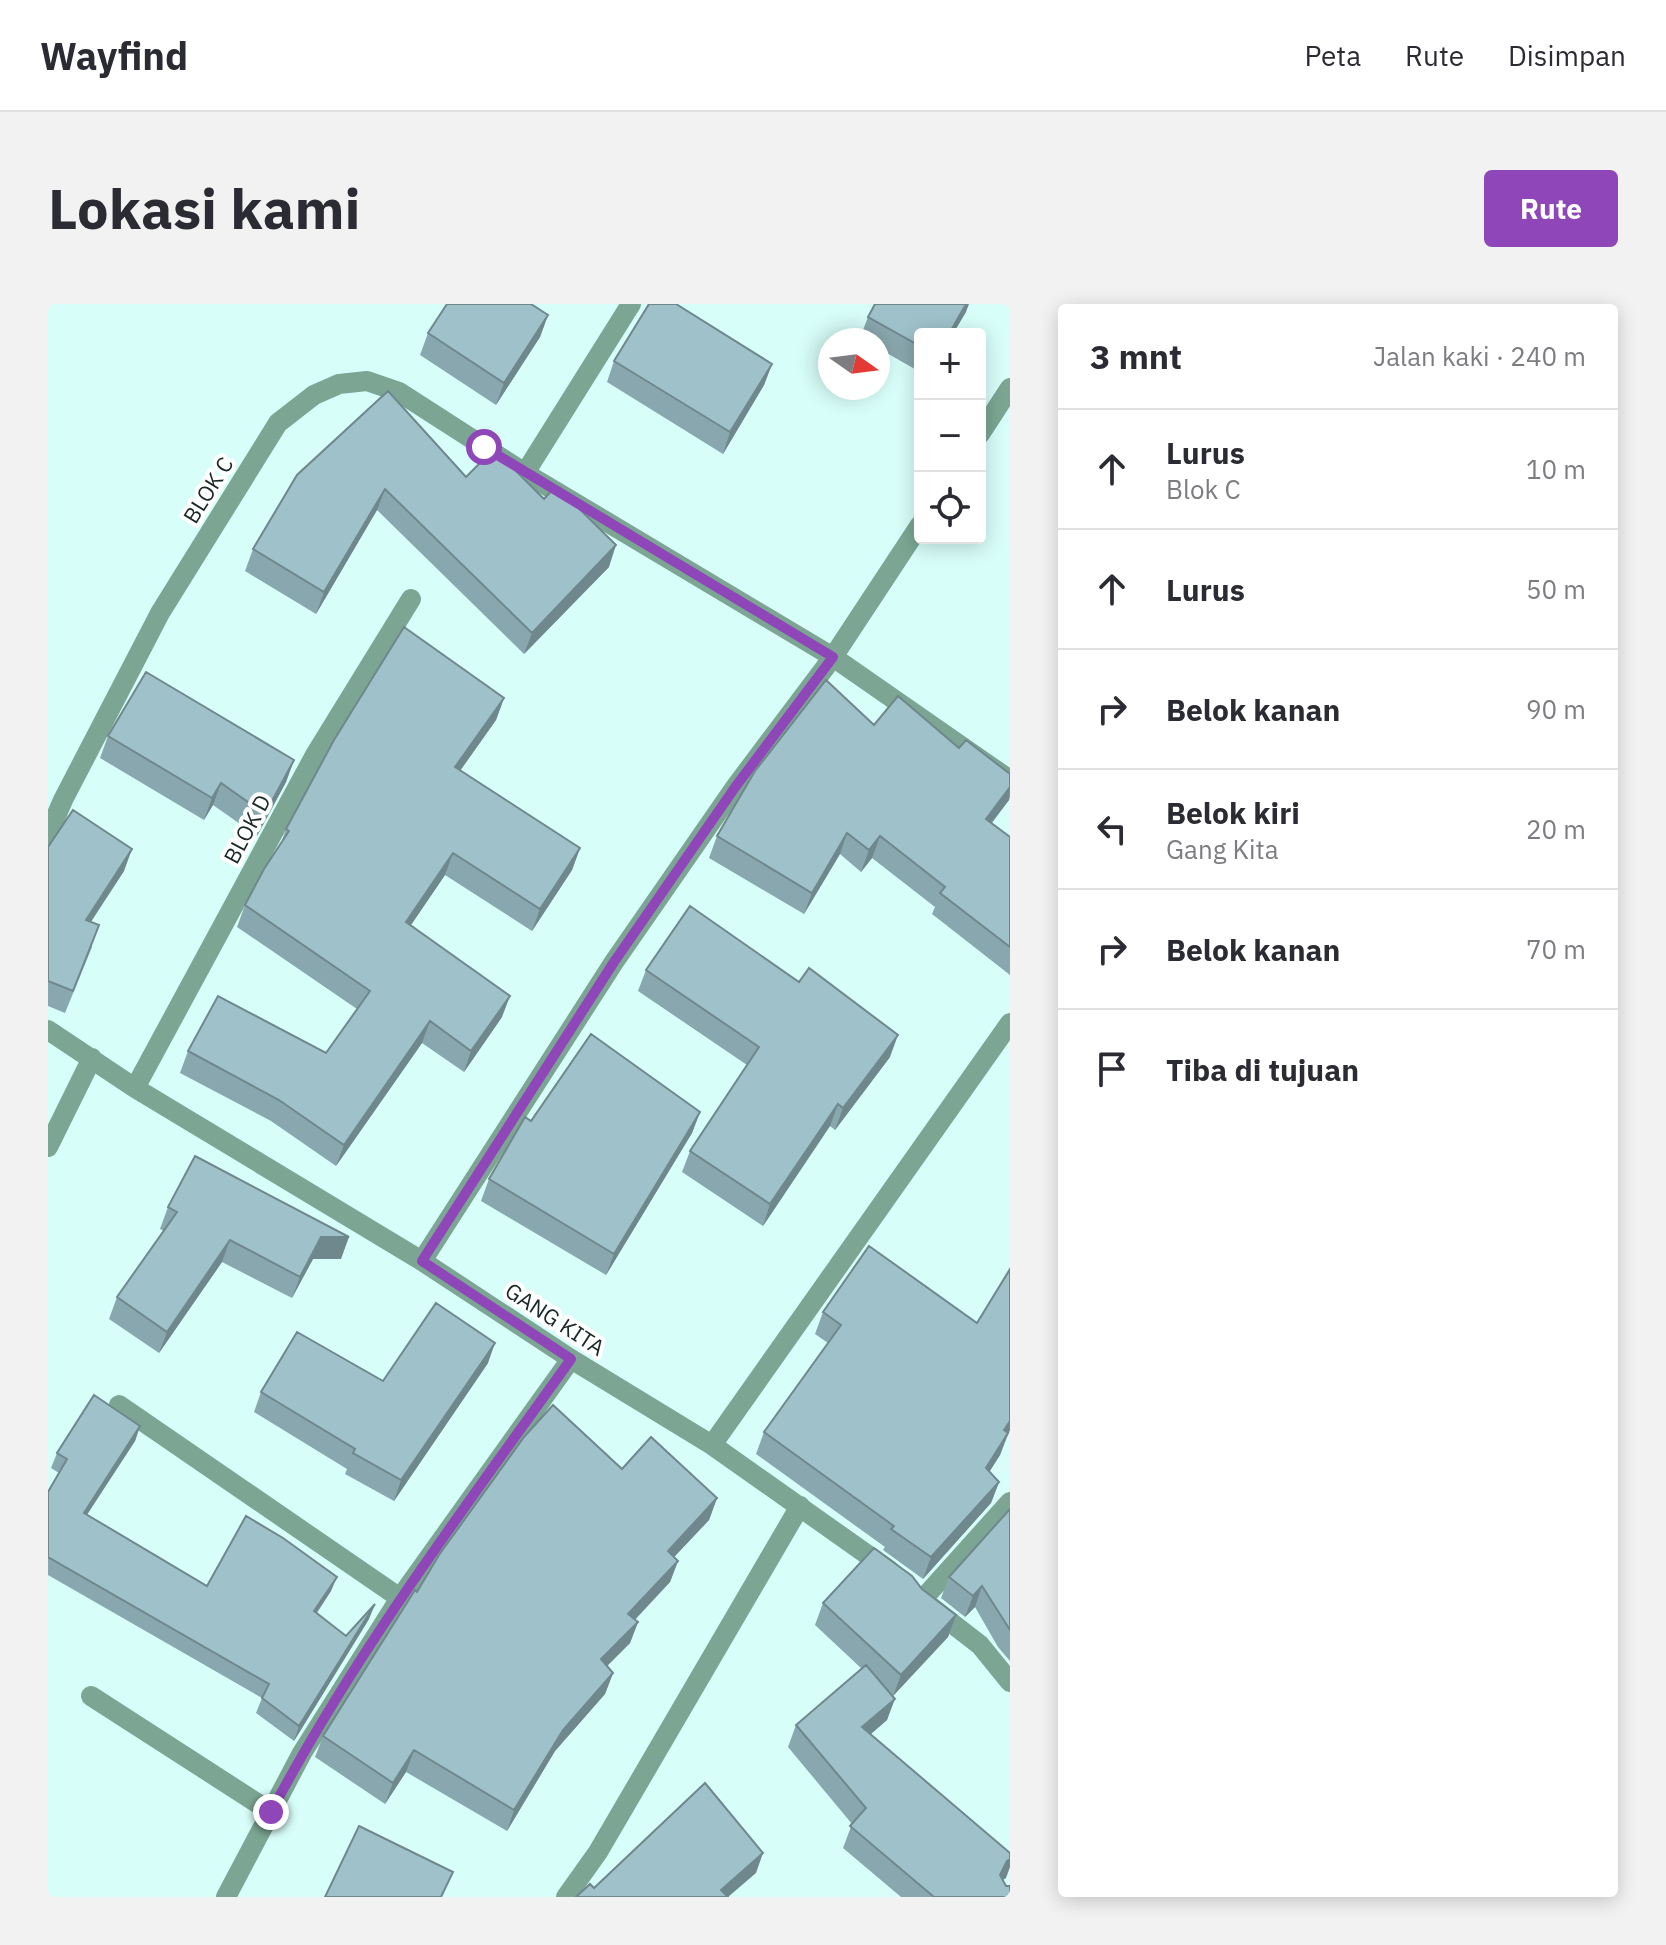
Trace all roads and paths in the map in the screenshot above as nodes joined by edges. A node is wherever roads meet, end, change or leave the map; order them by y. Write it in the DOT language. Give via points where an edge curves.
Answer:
graph roads {
  1 [pos="631,304"];
  2 [pos="1010,388"];
  3 [pos="986,425"];
  4 [pos="525,473"];
  5 [pos="914,534"];
  6 [pos="411,599"];
  7 [pos="833,657"];
  8 [pos="1010,780"];
  9 [pos="48,835"];
  10 [pos="1010,1023"];
  11 [pos="48,1030"];
  12 [pos="92,1058"];
  13 [pos="135,1088"];
  14 [pos="48,1147"];
  15 [pos="422,1261"];
  16 [pos="571,1359"];
  17 [pos="119,1405"];
  18 [pos="712,1445"];
  19 [pos="1010,1502"];
  20 [pos="800,1506"];
  21 [pos="912,1589"];
  22 [pos="400,1598"];
  23 [pos="1010,1682"];
  24 [pos="91,1696"];
  25 [pos="271,1812"];
  26 [pos="226,1897"];
  27 [pos="566,1897"];
  1 -- 4 [label="street"];
  2 -- 3 [label="street"];
  4 -- 7 [label="street, BLOK C"];
  4 -- 9 [label="street, BLOK C" via="399,392 367,381 339,384 314,395 278,423 160,613"];
  5 -- 7 [label="street"];
  6 -- 13 [label="street, BLOK D" via="315,755"];
  7 -- 8 [label="street, BLOK C"];
  7 -- 15 [label="street" via="614,962"];
  10 -- 18 [label="street"];
  11 -- 12 [label="street, GANG KITA"];
  12 -- 13 [label="street, GANG KITA"];
  12 -- 14 [label="street"];
  13 -- 15 [label="street, GANG KITA"];
  15 -- 16 [label="street, GANG KITA"];
  16 -- 18 [label="street, GANG KITA"];
  16 -- 22 [label="street"];
  17 -- 22 [label="street"];
  18 -- 20 [label="street, GANG KITA"];
  19 -- 21 [label="street"];
  20 -- 21 [label="street, GANG KITA"];
  20 -- 27 [label="street" via="598,1852"];
  21 -- 23 [label="street, GANG KITA" via="980,1645"];
  22 -- 25 [label="street"];
  24 -- 25 [label="street"];
  25 -- 26 [label="street"];
}
